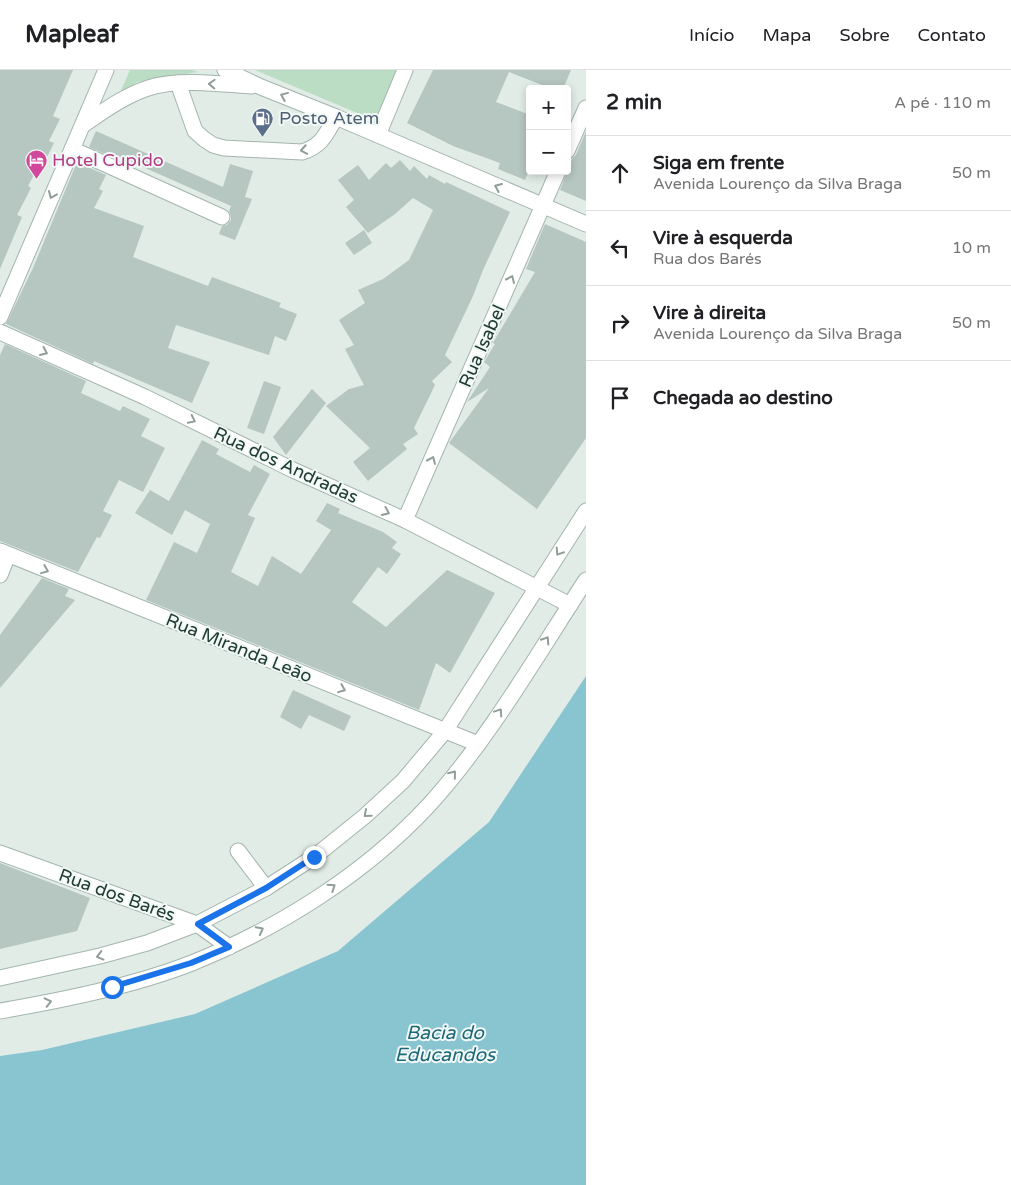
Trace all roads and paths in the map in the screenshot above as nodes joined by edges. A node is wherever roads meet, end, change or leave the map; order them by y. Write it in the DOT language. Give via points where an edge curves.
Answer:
graph roads {
  1 [pos="106,70"];
  2 [pos="225,70"];
  3 [pos="405,70"];
  4 [pos="178,83"];
  5 [pos="260,87"];
  6 [pos="586,108"];
  7 [pos="336,117"];
  8 [pos="83,125"];
  9 [pos="378,135"];
  10 [pos="571,142"];
  11 [pos="72,149"];
  12 [pos="556,175"];
  13 [pos="543,206"];
  14 [pos="222,217"];
  15 [pos="586,224"];
  16 [pos="0,317"];
  17 [pos="0,332"];
  18 [pos="586,511"];
  19 [pos="405,520"];
  20 [pos="4,553"];
  21 [pos="0,575"];
  22 [pos="586,580"];
  23 [pos="536,588"];
  24 [pos="570,605"];
  25 [pos="445,731"];
  26 [pos="478,744"];
  27 [pos="238,851"];
  28 [pos="0,853"];
  29 [pos="266,888"];
  30 [pos="198,924"];
  31 [pos="229,947"];
  32 [pos="0,978"];
  33 [pos="0,1011"];
  1 -- 8 [label="street"];
  2 -- 5 [label="street"];
  3 -- 9 [label="street"];
  5 -- 4 [label="street, one-way"];
  7 -- 4 [label="street, one-way" via="322,142 302,152 224,148 195,131"];
  4 -- 8 [label="street" via="155,86 134,94"];
  7 -- 5 [label="street, one-way"];
  6 -- 10 [label="street"];
  7 -- 9 [label="street"];
  8 -- 11 [label="street"];
  13 -- 9 [label="street, one-way"];
  11 -- 14 [label="street"];
  11 -- 16 [label="street, one-way"];
  12 -- 13 [label="street, Rua Isabel"];
  13 -- 15 [label="street"];
  19 -- 13 [label="street, Rua Isabel, one-way"];
  17 -- 19 [label="street, Rua dos Andradas, one-way"];
  18 -- 23 [label="street, one-way"];
  19 -- 23 [label="street, Rua dos Andradas"];
  20 -- 21 [label="street"];
  20 -- 25 [label="street, Rua Miranda Leão, one-way"];
  22 -- 24 [label="street"];
  23 -- 24 [label="street, Rua dos Andradas"];
  23 -- 25 [label="street"];
  26 -- 24 [label="street, one-way"];
  25 -- 26 [label="street, Rua Miranda Leão"];
  25 -- 29 [label="street, one-way" via="403,781 365,816 314,857"];
  31 -- 26 [label="street, one-way" via="292,914 382,849 429,805"];
  27 -- 29 [label="street"];
  28 -- 30 [label="street, Rua dos Barés"];
  29 -- 30 [label="street"];
  30 -- 31 [label="street, Rua dos Barés"];
  30 -- 32 [label="street, one-way" via="100,956"];
  33 -- 31 [label="street, one-way" via="121,985"];
}
